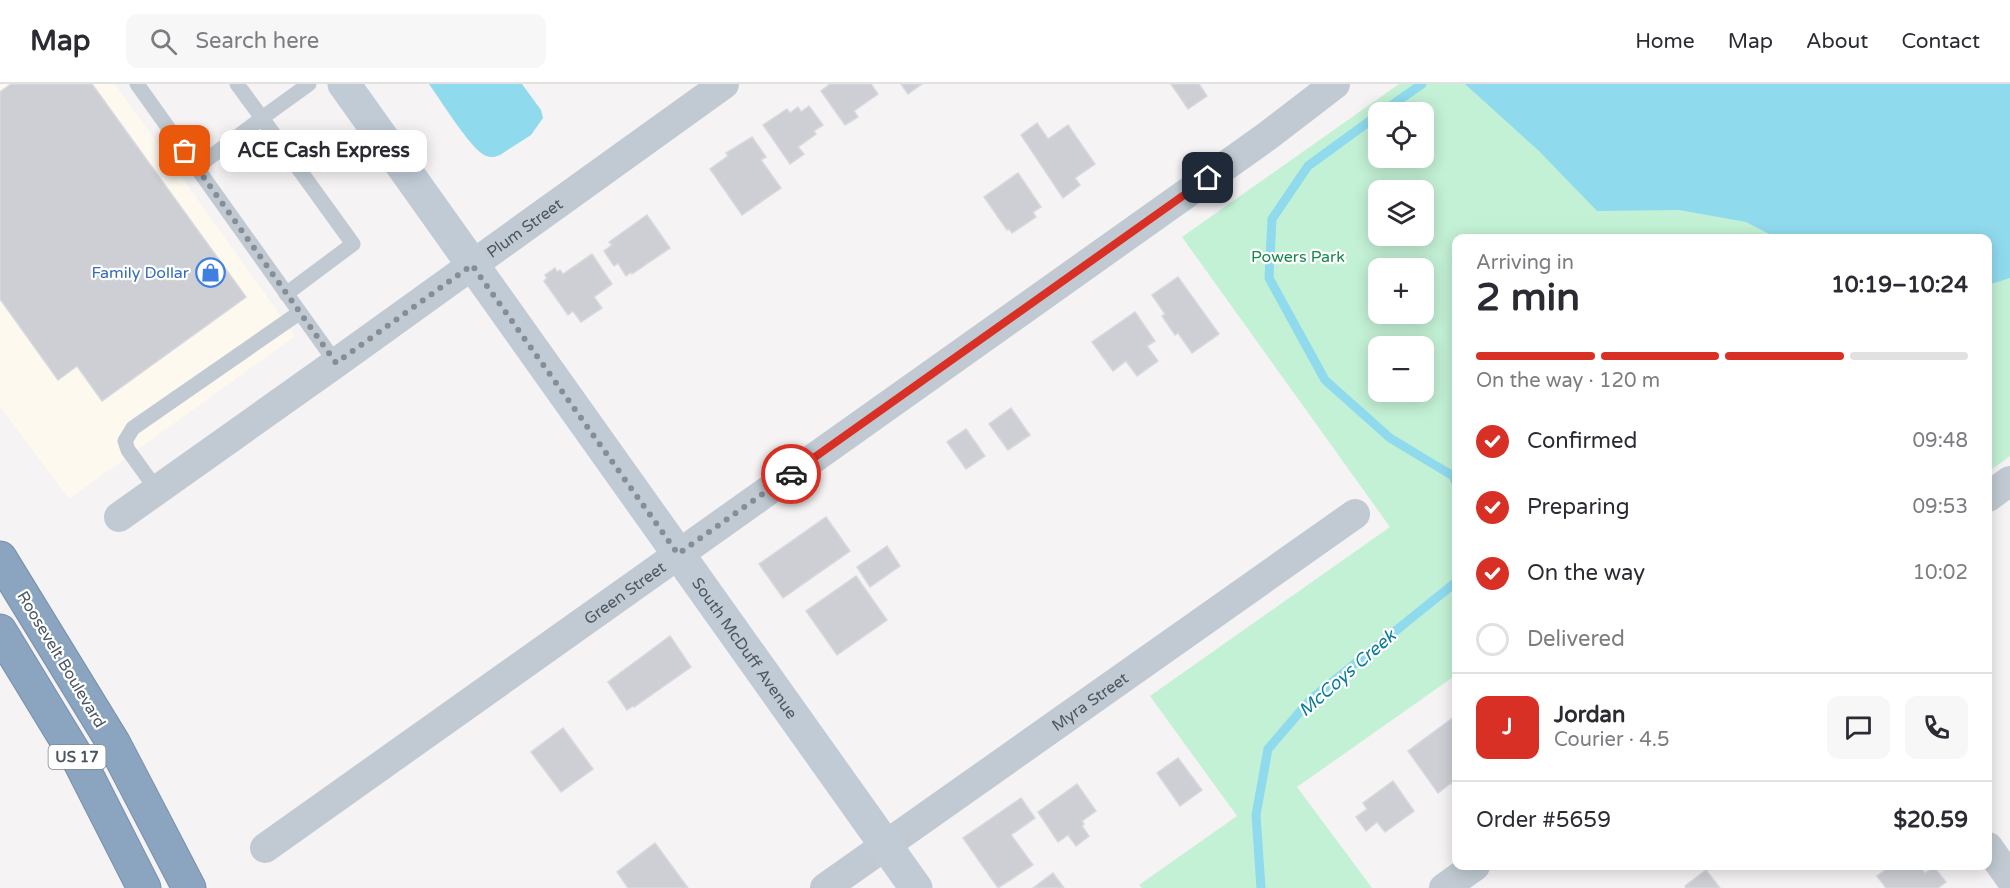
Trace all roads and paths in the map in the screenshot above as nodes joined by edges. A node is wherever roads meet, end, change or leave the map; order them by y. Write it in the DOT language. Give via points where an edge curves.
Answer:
graph roads {
  1 [pos="137,84"];
  2 [pos="237,84"];
  3 [pos="309,84"];
  4 [pos="344,84"];
  5 [pos="724,84"];
  6 [pos="1335,84"];
  7 [pos="262,118"];
  8 [pos="196,167"];
  9 [pos="472,265"];
  10 [pos="286,294"];
  11 [pos="299,313"];
  12 [pos="336,363"];
  13 [pos="2010,481"];
  14 [pos="157,490"];
  15 [pos="1992,494"];
  16 [pos="1355,514"];
  17 [pos="119,517"];
  18 [pos="678,554"];
  19 [pos="0,558"];
  20 [pos="0,631"];
  21 [pos="886,846"];
  22 [pos="265,848"];
  23 [pos="1992,853"];
  24 [pos="1469,870"];
  25 [pos="2010,878"];
  26 [pos="144,888"];
  27 [pos="189,888"];
  28 [pos="825,888"];
  29 [pos="916,888"];
  30 [pos="1444,888"];
  1 -- 8 [label="lane"];
  2 -- 7 [label="lane"];
  3 -- 7 [label="lane"];
  4 -- 9 [label="main road, South McDuff Avenue"];
  5 -- 9 [label="street, Plum Street"];
  6 -- 18 [label="street, Green Street" via="1247,151"];
  7 -- 8 [label="lane"];
  7 -- 10 [label="lane" via="353,244"];
  8 -- 10 [label="lane"];
  9 -- 12 [label="street, Plum Street"];
  9 -- 18 [label="main road, South McDuff Avenue"];
  10 -- 11 [label="lane"];
  11 -- 12 [label="lane"];
  11 -- 14 [label="lane" via="133,428 126,441 128,450"];
  12 -- 14 [label="street, Plum Street"];
  13 -- 15 [label="street"];
  14 -- 17 [label="street, Plum Street"];
  16 -- 21 [label="street, Myra Street"];
  18 -- 21 [label="main road, South McDuff Avenue"];
  18 -- 22 [label="street, Green Street"];
  19 -- 27 [label="highway, Roosevelt Boulevard / US 17" via="114,744"];
  20 -- 26 [label="highway, US 17" via="81,764"];
  21 -- 28 [label="street, Myra Street"];
  21 -- 29 [label="main road, South McDuff Avenue"];
  23 -- 25 [label="street"];
  24 -- 30 [label="street"];
}
